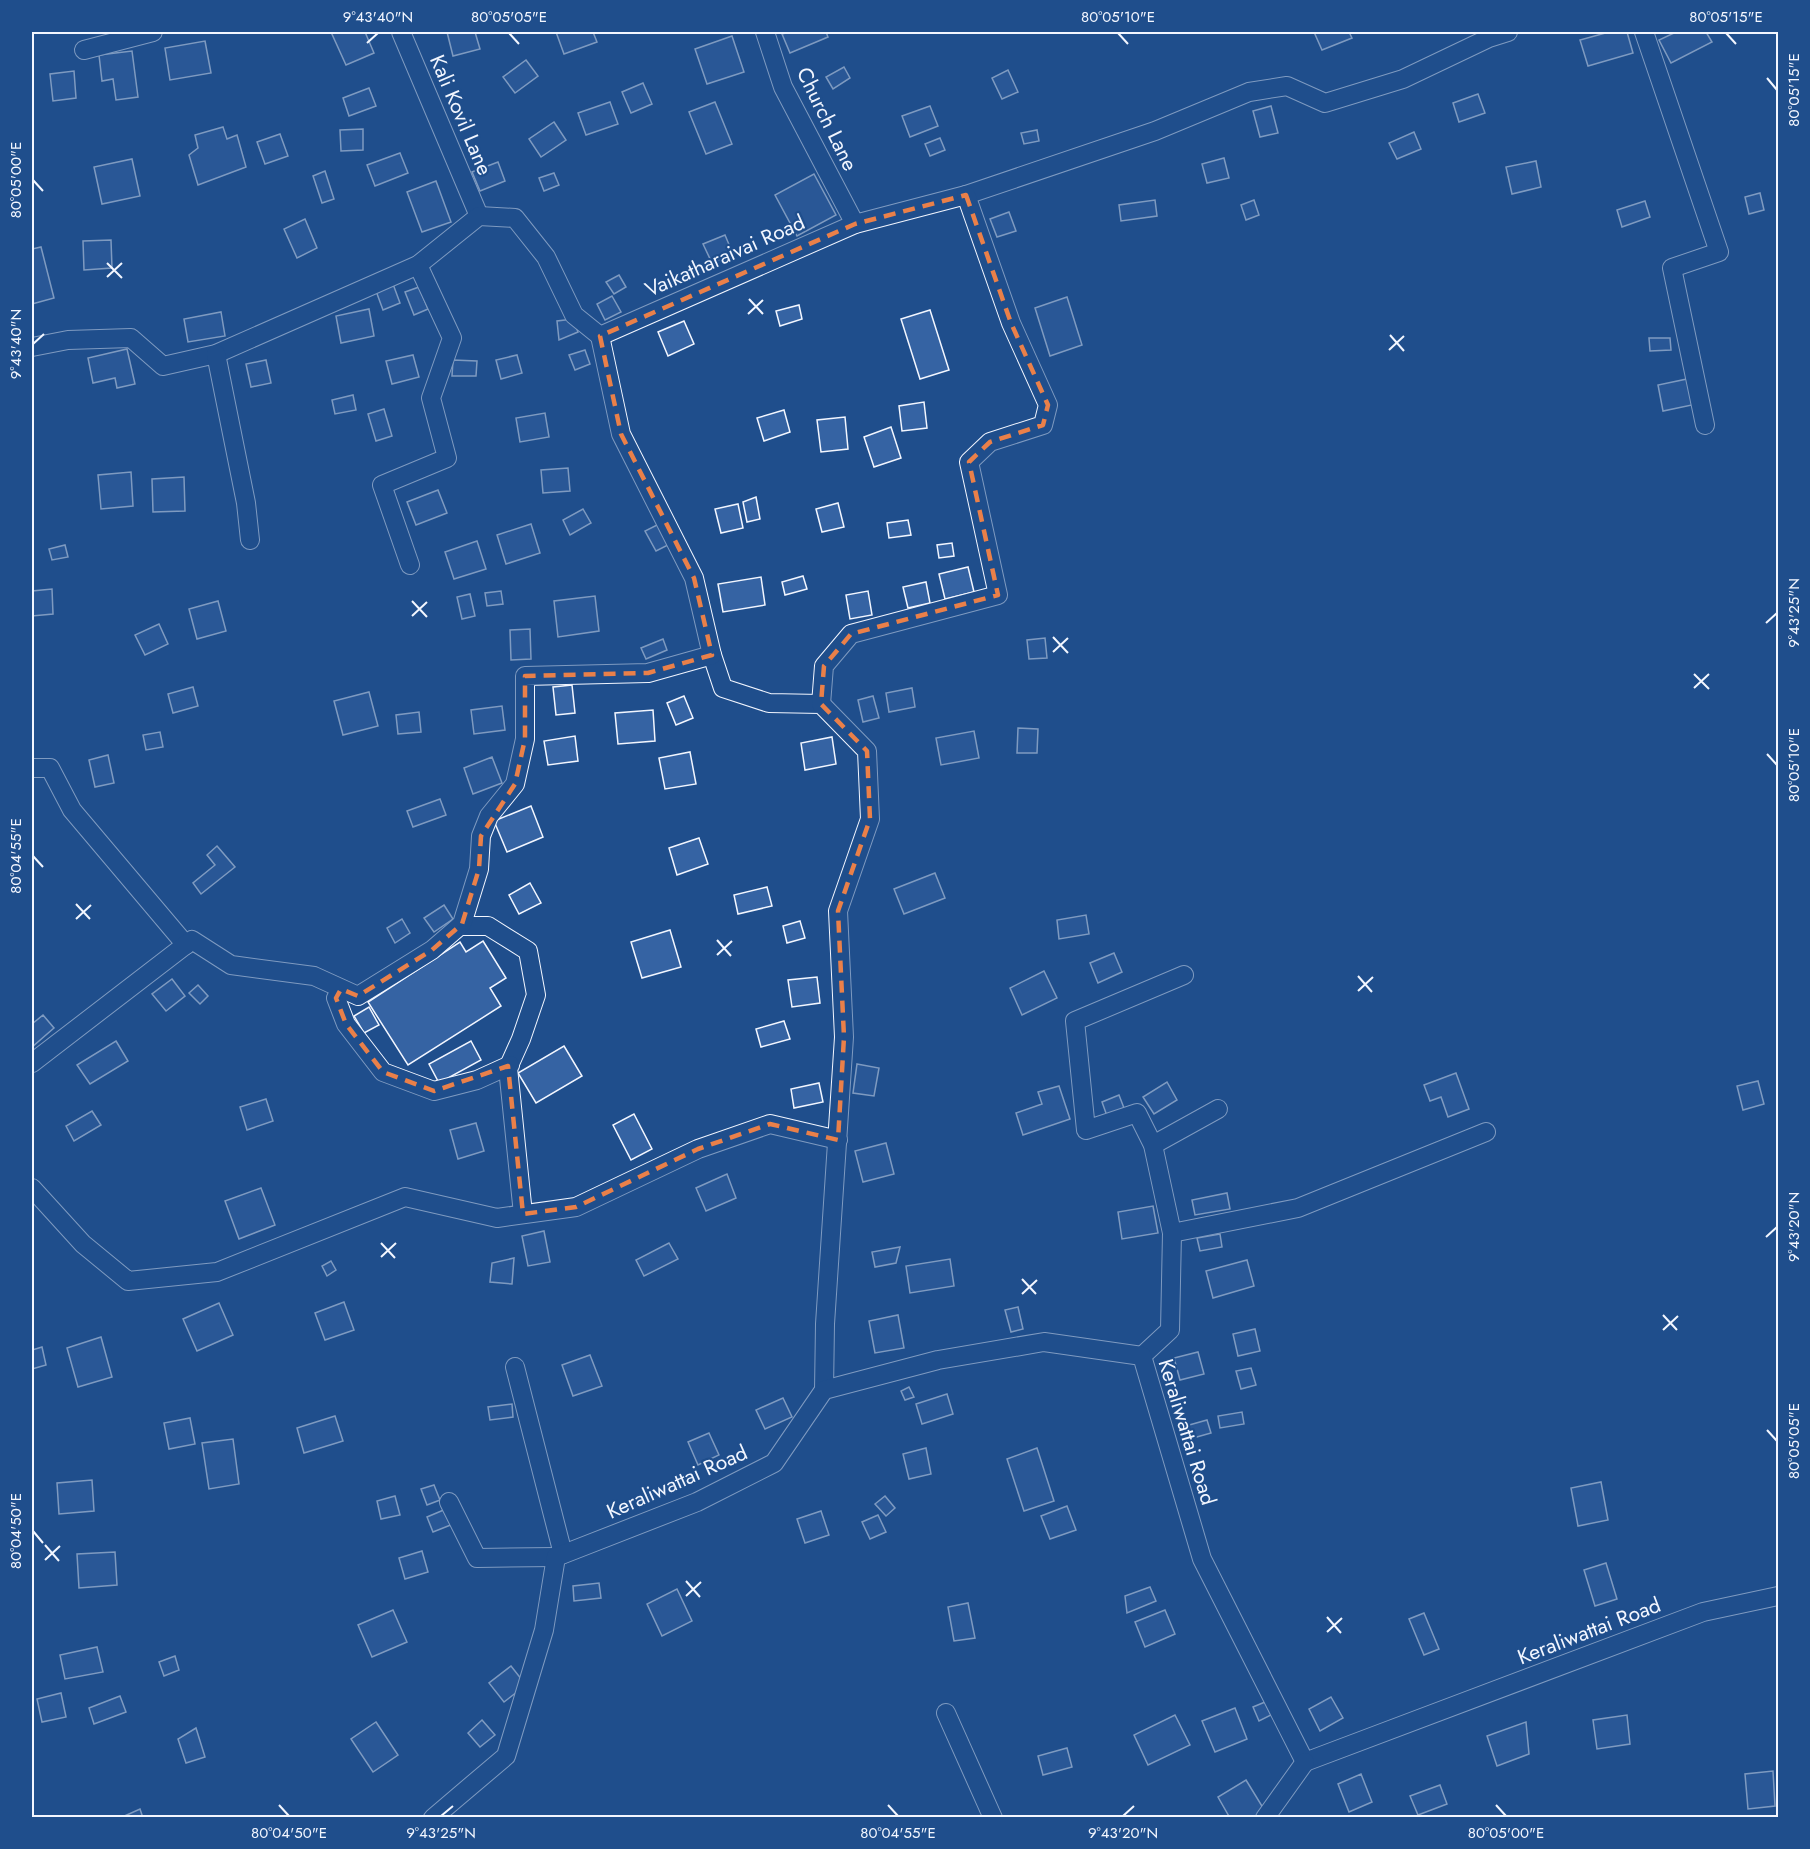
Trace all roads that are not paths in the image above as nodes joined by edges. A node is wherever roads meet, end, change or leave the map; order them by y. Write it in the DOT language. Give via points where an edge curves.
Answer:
graph roads {
  1 [pos="153,32"];
  2 [pos="401,32"];
  3 [pos="765,32"];
  4 [pos="1508,32"];
  5 [pos="1644,32"];
  6 [pos="84,50"];
  7 [pos="966,195"];
  8 [pos="479,216"];
  9 [pos="855,224"];
  10 [pos="418,265"];
  11 [pos="600,336"];
  12 [pos="32,347"];
  13 [pos="216,354"];
  14 [pos="1705,425"];
  15 [pos="250,540"];
  16 [pos="410,565"];
  17 [pos="712,655"];
  18 [pos="821,704"];
  19 [pos="32,768"];
  20 [pos="460,926"];
  21 [pos="186,945"];
  22 [pos="1184,975"];
  23 [pos="341,989"];
  24 [pos="32,1063"];
  25 [pos="510,1065"];
  26 [pos="1218,1109"];
  27 [pos="1486,1132"];
  28 [pos="838,1140"];
  29 [pos="1153,1144"];
  30 [pos="32,1188"];
  31 [pos="523,1214"];
  32 [pos="1172,1233"];
  33 [pos="1142,1356"];
  34 [pos="515,1367"];
  35 [pos="824,1390"];
  36 [pos="449,1502"];
  37 [pos="560,1555"];
  38 [pos="1779,1596"];
  39 [pos="946,1713"];
  40 [pos="1305,1762"];
  41 [pos="433,1818"];
  42 [pos="993,1818"];
  43 [pos="1265,1818"];
  1 -- 6 [label="street"];
  2 -- 8 [label="street, Kali Kovil Lane"];
  3 -- 9 [label="street, Church Lane" via="783,87"];
  4 -- 7 [label="street, Vaikatharaivai Road" via="1403,78 1325,103 1287,86 1249,93 1155,131"];
  5 -- 14 [label="street" via="1719,252 1672,268"];
  7 -- 9 [label="street, Vaikatharaivai Road"];
  7 -- 18 [label="street" via="1011,323 1048,405 1043,425 990,442 969,462 998,595 851,634 824,666"];
  8 -- 10 [label="street"];
  8 -- 11 [label="street" via="515,219 546,258 574,315"];
  9 -- 11 [label="street, Vaikatharaivai Road"];
  10 -- 13 [label="street"];
  10 -- 16 [label="street" via="452,338 431,398 447,458 382,485"];
  11 -- 17 [label="street" via="621,434 694,578"];
  12 -- 13 [label="street" via="68,340 130,339 162,366"];
  13 -- 15 [label="street"];
  17 -- 18 [label="street" via="723,688 769,703"];
  17 -- 20 [label="street" via="648,672 525,676 525,740 515,784 489,816 481,836 479,869"];
  18 -- 28 [label="street" via="867,751 870,819 838,911 844,1037"];
  19 -- 21 [label="street" via="51,768 72,810"];
  20 -- 23 [label="street" via="432,950 358,996"];
  20 -- 25 [label="street" via="488,926 528,951 536,995"];
  21 -- 23 [label="street" via="192,940 231,965 314,976"];
  21 -- 24 [label="street"];
  22 -- 29 [label="street" via="1075,1021 1086,1130 1137,1113"];
  23 -- 25 [label="street" via="336,998 346,1024 383,1072 434,1091 477,1080"];
  25 -- 31 [label="street"];
  26 -- 29 [label="street"];
  27 -- 32 [label="street" via="1298,1208"];
  28 -- 31 [label="street" via="770,1124 698,1149 576,1207"];
  28 -- 35 [label="street"];
  29 -- 32 [label="street"];
  30 -- 31 [label="street" via="83,1244 128,1281 217,1272 405,1197 497,1218"];
  32 -- 33 [label="street" via="1170,1330"];
  33 -- 35 [label="street, Keraliwattai Road" via="1044,1342 938,1360"];
  33 -- 40 [label="street, Keraliwattai Road" via="1202,1559"];
  34 -- 37 [label="street"];
  35 -- 37 [label="street, Keraliwattai Road" via="774,1463 697,1502"];
  36 -- 37 [label="street" via="477,1558"];
  37 -- 41 [label="street" via="544,1630 506,1756"];
  38 -- 40 [label="street, Keraliwattai Road" via="1703,1612"];
  39 -- 42 [label="street"];
  40 -- 43 [label="street"];
}
